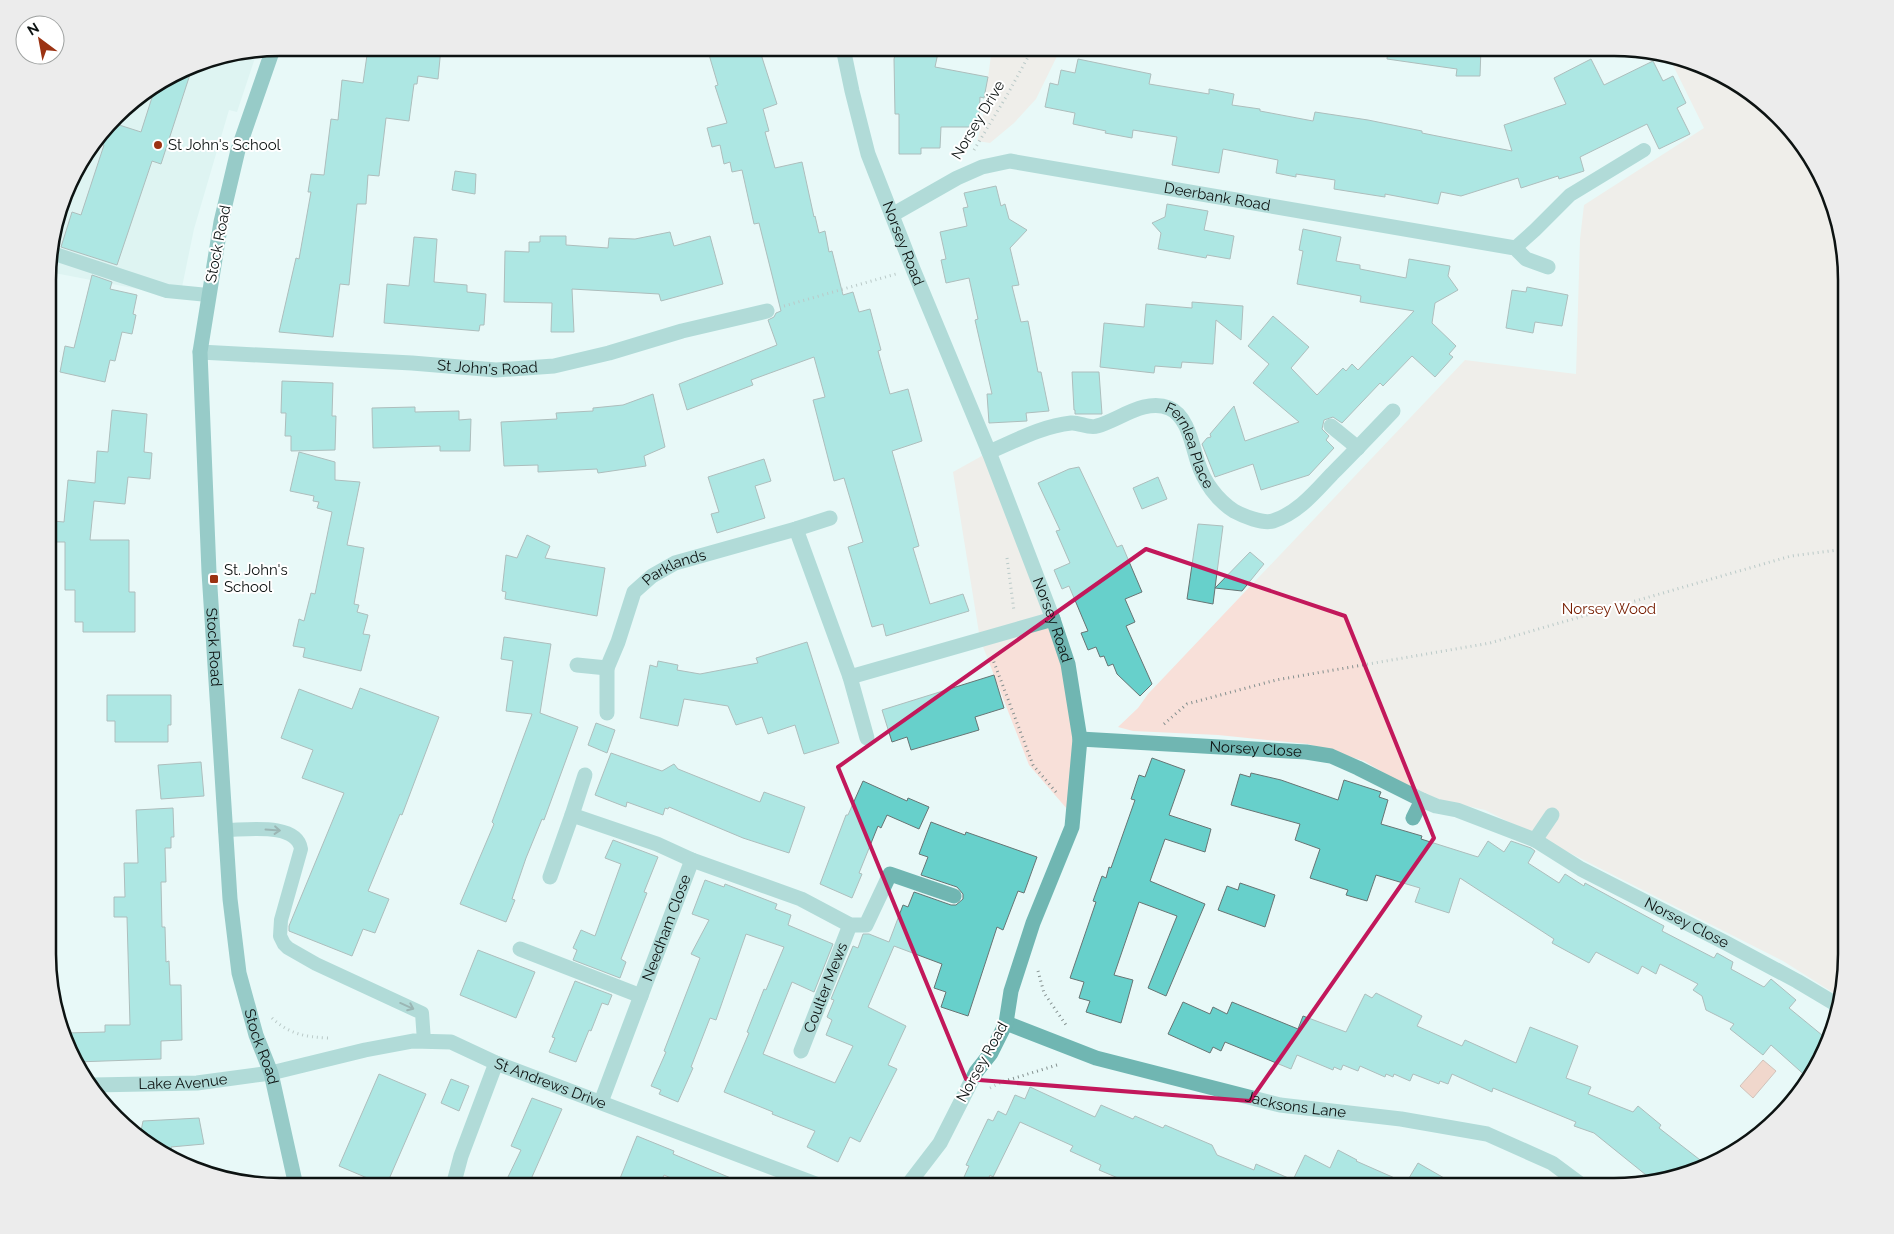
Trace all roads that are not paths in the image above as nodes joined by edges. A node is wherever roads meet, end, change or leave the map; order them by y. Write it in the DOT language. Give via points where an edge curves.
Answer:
graph roads {
  1 [pos="845,56"];
  2 [pos="271,57"];
  3 [pos="1644,150"];
  4 [pos="892,215"];
  5 [pos="1514,248"];
  6 [pos="58,255"];
  7 [pos="1548,268"];
  8 [pos="208,295"];
  9 [pos="767,311"];
  10 [pos="200,352"];
  11 [pos="1393,411"];
  12 [pos="1330,426"];
  13 [pos="1358,448"];
  14 [pos="989,452"];
  15 [pos="830,518"];
  16 [pos="796,529"];
  17 [pos="1053,619"];
  18 [pos="576,665"];
  19 [pos="607,668"];
  20 [pos="850,677"];
  21 [pos="607,713"];
  22 [pos="867,738"];
  23 [pos="1080,739"];
  24 [pos="585,775"];
  25 [pos="1422,800"];
  26 [pos="572,815"];
  27 [pos="1552,815"];
  28 [pos="1413,818"];
  29 [pos="225,830"];
  30 [pos="1535,840"];
  31 [pos="692,860"];
  32 [pos="730,873"];
  33 [pos="550,878"];
  34 [pos="954,896"];
  35 [pos="850,925"];
  36 [pos="520,949"];
  37 [pos="641,996"];
  38 [pos="1832,1002"];
  39 [pos="1006,1023"];
  40 [pos="424,1041"];
  41 [pos="801,1051"];
  42 [pos="496,1063"];
  43 [pos="272,1073"];
  44 [pos="99,1085"];
  45 [pos="601,1102"];
  46 [pos="294,1178"];
  47 [pos="455,1178"];
  48 [pos="800,1178"];
  49 [pos="914,1178"];
  50 [pos="1572,1178"];
  1 -- 4 [label="street, Norsey Road" via="868,154"];
  2 -- 8 [label="main road, Stock Road" via="238,150"];
  3 -- 5 [label="lane" via="1570,195"];
  4 -- 5 [label="street, Deerbank Road" via="982,166 1010,161"];
  4 -- 14 [label="street, Norsey Road"];
  5 -- 7 [label="street, Deerbank Road" via="1526,259"];
  6 -- 8 [label="lane" via="167,291"];
  8 -- 10 [label="main road, Stock Road"];
  9 -- 10 [label="street, St John's Road" via="554,366 496,370"];
  10 -- 29 [label="main road, Stock Road" via="209,572"];
  11 -- 13 [label="street, Fernlea Place"];
  12 -- 13 [label="street"];
  13 -- 14 [label="street, Fernlea Place" via="1300,506 1272,521 1245,517 1218,497 1207,484 1182,419 1174,410 1160,405 1128,412 1095,427 1074,423 1049,427"];
  14 -- 17 [label="street, Norsey Road"];
  15 -- 16 [label="street, Parklands"];
  16 -- 19 [label="street, Parklands" via="675,563 652,576 634,592"];
  16 -- 20 [label="street"];
  17 -- 20 [label="street"];
  17 -- 23 [label="street, Norsey Road" via="1068,664"];
  18 -- 19 [label="street"];
  19 -- 21 [label="street, Parklands"];
  20 -- 22 [label="street"];
  23 -- 25 [label="street, Norsey Close" via="1331,756"];
  23 -- 39 [label="street, Norsey Road" via="1072,827 1033,923 1012,991"];
  24 -- 26 [label="street"];
  25 -- 28 [label="street"];
  25 -- 30 [label="street, Norsey Close"];
  26 -- 31 [label="street, Needham Close" via="657,844"];
  26 -- 33 [label="street"];
  27 -- 30 [label="street"];
  29 -- 40 [label="lane, one-way" via="283,831 299,841 302,849 282,914 280,936 288,948 316,964 422,1013"];
  29 -- 43 [label="main road, Stock Road" via="239,973 256,1035"];
  30 -- 38 [label="street, Norsey Close" via="1581,869 1797,980"];
  31 -- 32 [label="street, Needham Close"];
  31 -- 37 [label="street, Needham Close"];
  32 -- 35 [label="street, Coulter Mews" via="801,899"];
  34 -- 35 [label="street, Coulter Mews" via="890,874 866,925"];
  35 -- 41 [label="street, Coulter Mews"];
  36 -- 37 [label="street, Needham Close"];
  37 -- 45 [label="street, Needham Close"];
  39 -- 49 [label="street, Norsey Road" via="991,1053 976,1072 940,1143"];
  39 -- 50 [label="street, Jacksons Lane" via="1096,1058 1280,1104 1487,1134 1552,1163"];
  40 -- 42 [label="street, St Andrews Drive" via="451,1042"];
  40 -- 43 [label="street, St Andrews Drive" via="373,1048"];
  42 -- 45 [label="street, St Andrews Drive"];
  42 -- 47 [label="street"];
  43 -- 44 [label="street, Lake Avenue" via="197,1083"];
  43 -- 46 [label="main road, Stock Road"];
  45 -- 48 [label="street, St Andrews Drive"];
}
